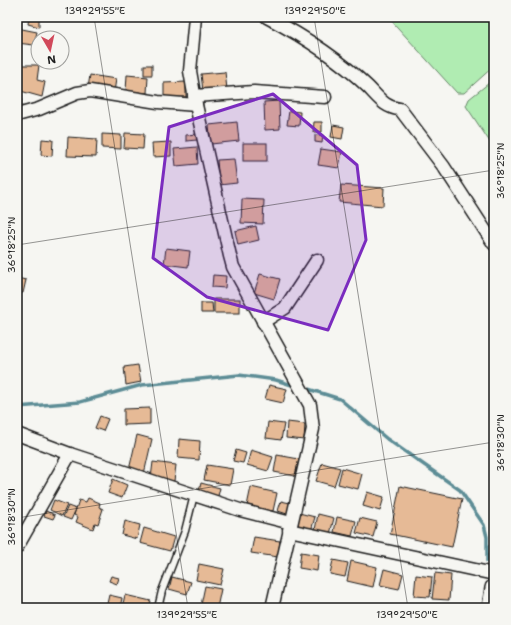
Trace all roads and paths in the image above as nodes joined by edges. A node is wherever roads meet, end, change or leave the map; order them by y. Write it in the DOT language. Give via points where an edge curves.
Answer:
graph roads {
  1 [pos="195,17"];
  2 [pos="266,17"];
  3 [pos="325,97"];
  4 [pos="195,100"];
  5 [pos="17,115"];
  6 [pos="494,244"];
  7 [pos="318,260"];
  8 [pos="263,322"];
  9 [pos="17,434"];
  10 [pos="70,454"];
  11 [pos="194,495"];
  12 [pos="290,526"];
  13 [pos="17,547"];
  14 [pos="494,574"];
  15 [pos="494,588"];
  16 [pos="158,608"];
  17 [pos="272,608"];
  18 [pos="491,608"];
  1 -- 4 [label="street" via="190,71"];
  2 -- 6 [label="street" via="291,30 336,61 359,78 390,108 400,109 444,167"];
  3 -- 4 [label="street" via="254,92"];
  4 -- 5 [label="street" via="158,102 90,91 77,93"];
  4 -- 8 [label="street" via="233,267"];
  7 -- 8 [label="street" via="285,308"];
  8 -- 12 [label="street" via="310,405 312,417 313,429"];
  9 -- 10 [label="street"];
  10 -- 11 [label="street"];
  10 -- 13 [label="street"];
  11 -- 12 [label="street"];
  11 -- 16 [label="lane" via="185,531"];
  12 -- 14 [label="street"];
  12 -- 17 [label="street"];
  15 -- 18 [label="street"];
}
